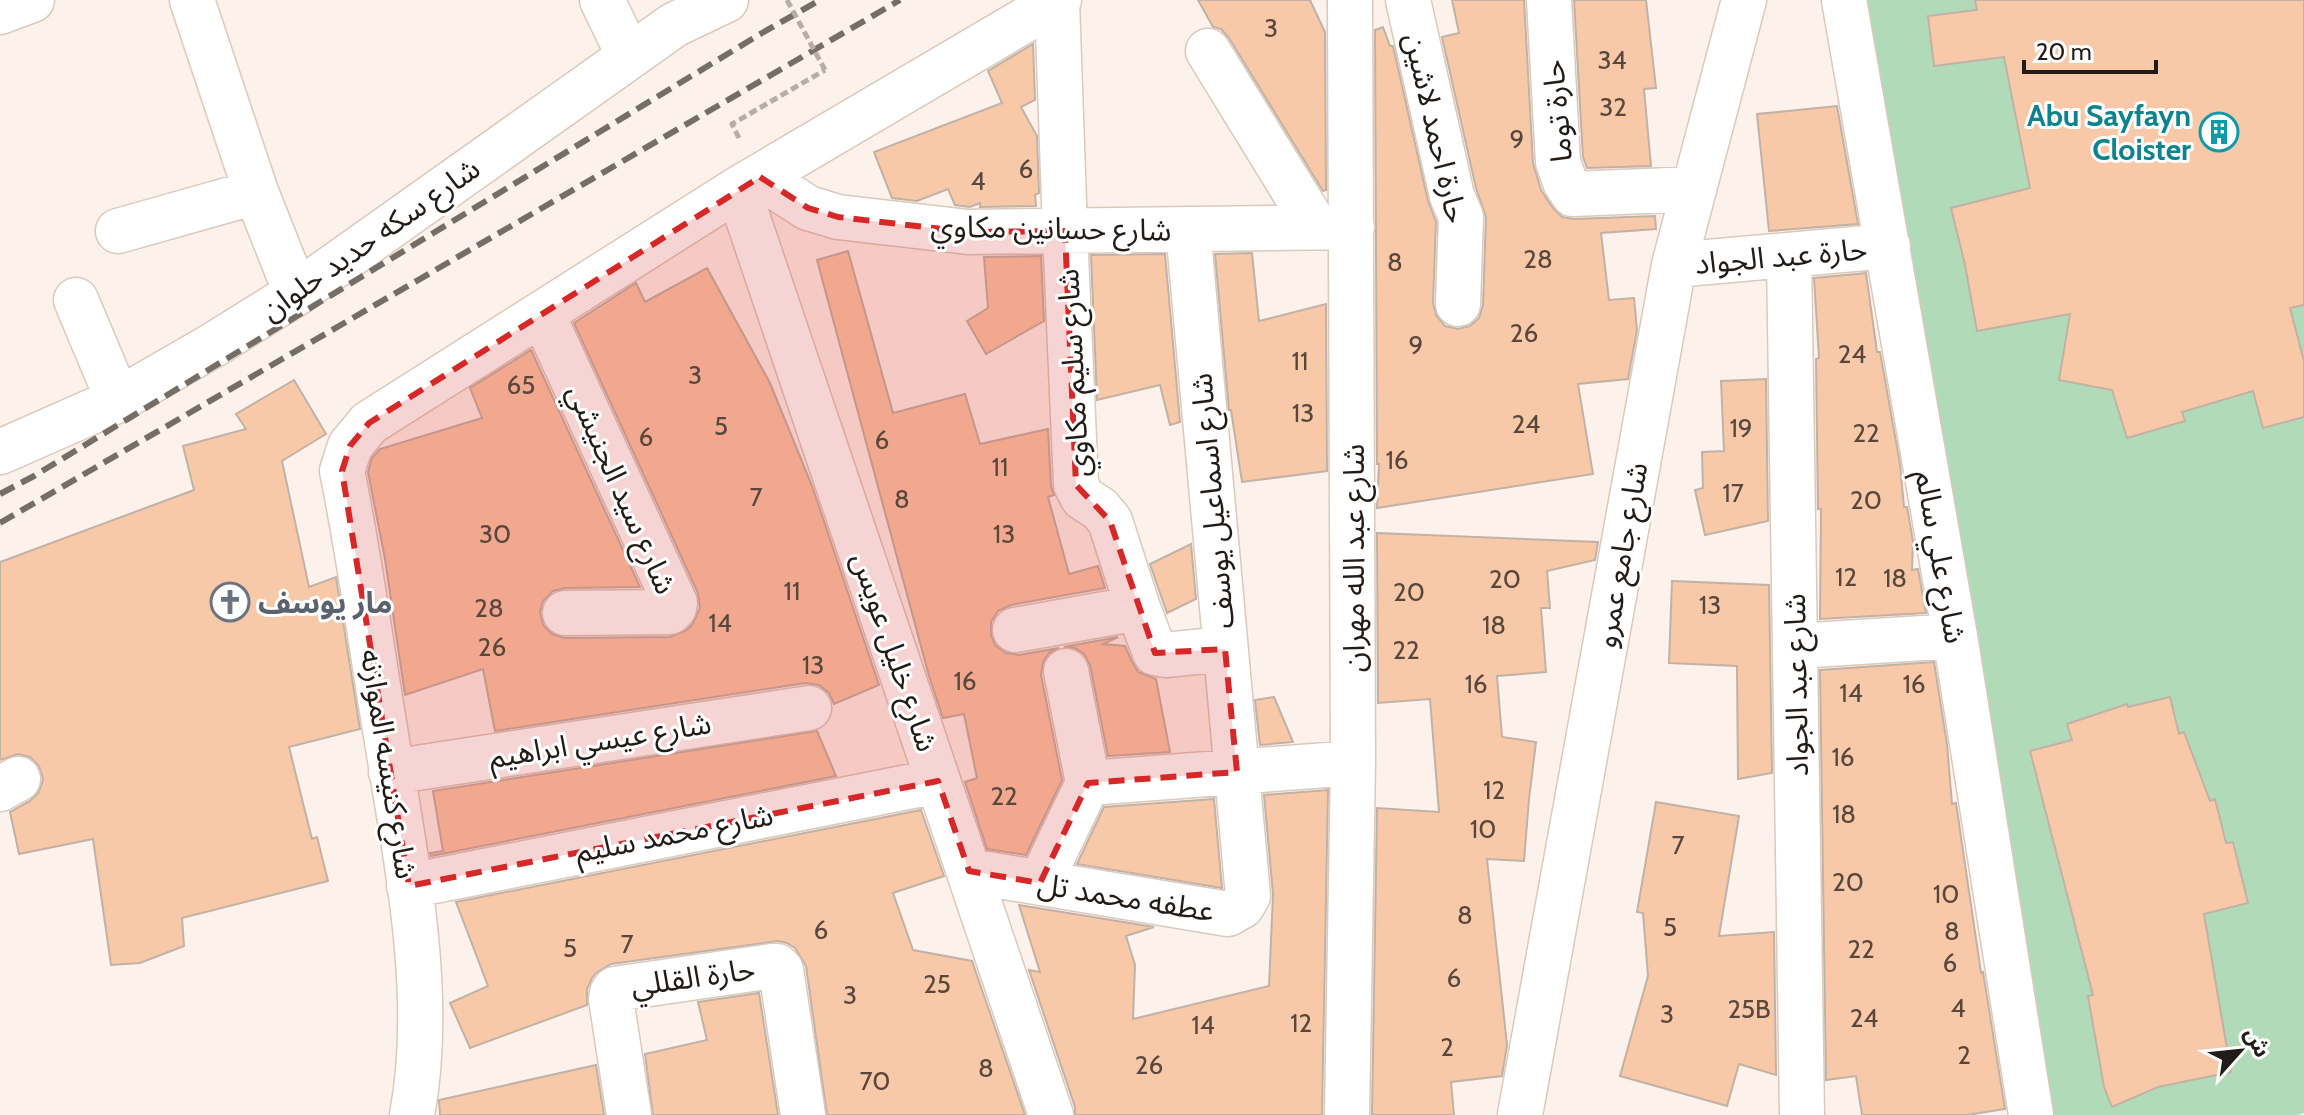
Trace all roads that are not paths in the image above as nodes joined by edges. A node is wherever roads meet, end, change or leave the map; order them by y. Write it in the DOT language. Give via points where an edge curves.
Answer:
graph roads {
  1 [pos="32,0"];
  2 [pos="192,0"];
  3 [pos="602,0"];
  4 [pos="726,0"];
  5 [pos="1058,0"];
  6 [pos="1350,0"];
  7 [pos="1408,0"];
  8 [pos="1549,0"];
  9 [pos="1744,0"];
  10 [pos="1844,0"];
  11 [pos="0,12"];
  12 [pos="1208,51"];
  13 [pos="629,56"];
  14 [pos="749,183"];
  15 [pos="1694,189"];
  16 [pos="256,192"];
  17 [pos="1334,227"];
  18 [pos="1188,229"];
  19 [pos="118,231"];
  20 [pos="1065,231"];
  21 [pos="1888,246"];
  22 [pos="1789,255"];
  23 [pos="1674,265"];
  24 [pos="296,293"];
  25 [pos="76,300"];
  26 [pos="1458,304"];
  27 [pos="542,313"];
  28 [pos="118,400"];
  29 [pos="0,452"];
  30 [pos="1138,608"];
  31 [pos="565,613"];
  32 [pos="1015,630"];
  33 [pos="1955,636"];
  34 [pos="1796,646"];
  35 [pos="1225,649"];
  36 [pos="1066,671"];
  37 [pos="809,708"];
  38 [pos="1353,763"];
  39 [pos="391,772"];
  40 [pos="1237,772"];
  41 [pos="938,781"];
  42 [pos="1088,783"];
  43 [pos="969,871"];
  44 [pos="1040,883"];
  45 [pos="409,886"];
  46 [pos="412,1115"];
  47 [pos="629,1115"];
  48 [pos="803,1115"];
  49 [pos="1051,1115"];
  50 [pos="1347,1115"];
  51 [pos="1520,1115"];
  52 [pos="1802,1115"];
  53 [pos="2031,1115"];
  1 -- 11 [label="street"];
  2 -- 16 [label="street"];
  3 -- 13 [label="street"];
  4 -- 13 [label="street, شارع سكه حديد حلوان" via="674,25"];
  5 -- 14 [label="street"];
  5 -- 20 [label="street, شارع سليم مكاوي"];
  6 -- 17 [label="street, شارع عبد الله مهران"];
  7 -- 26 [label="street, حارة احمد لاشين" via="1461,217"];
  8 -- 15 [label="street, حارة توما" via="1558,162 1573,194"];
  9 -- 15 [label="street, شارع جامع عمرو"];
  10 -- 21 [label="street, شارع علي سالم"];
  12 -- 17 [label="street"];
  13 -- 24 [label="street, شارع سكه حديد حلوان"];
  14 -- 20 [label="street, شارع حسانين مكاوي" via="838,217 968,232"];
  14 -- 27 [label="street"];
  14 -- 41 [label="street, شارع خليل عويس"];
  15 -- 23 [label="street, شارع جامع عمرو"];
  16 -- 19 [label="street"];
  16 -- 24 [label="street"];
  17 -- 18 [label="street, شارع حسانين مكاوي"];
  17 -- 38 [label="street, شارع عبد الله مهران"];
  18 -- 20 [label="street, شارع حسانين مكاوي"];
  18 -- 35 [label="street, شارع اسماعيل يوسف"];
  20 -- 30 [label="street, شارع سليم مكاوي" via="1076,485 1110,521"];
  21 -- 22 [label="street, حارة عبد الجواد"];
  21 -- 33 [label="street, شارع علي سالم"];
  22 -- 23 [label="street, حارة عبد الجواد"];
  22 -- 34 [label="street, شارع عبد الجواد"];
  23 -- 51 [label="street, شارع جامع عمرو"];
  24 -- 28 [label="street, شارع سكه حديد حلوان"];
  25 -- 28 [label="street"];
  27 -- 31 [label="street, شارع سيد الجنيشي" via="675,603 670,612"];
  27 -- 39 [label="street, شارع كنيسه الموازنه" via="369,423 350,446 342,471"];
  28 -- 29 [label="street, شارع سكه حديد حلوان"];
  30 -- 32 [label="street"];
  30 -- 35 [label="street, شارع سليم مكاوي" via="1155,653"];
  33 -- 34 [label="street"];
  33 -- 53 [label="street, شارع علي سالم"];
  34 -- 52 [label="street, شارع عبد الجواد"];
  35 -- 40 [label="street, شارع اسماعيل يوسف"];
  36 -- 42 [label="street"];
  37 -- 39 [label="street, شارع عيسي ابراهيم"];
  38 -- 40 [label="street"];
  38 -- 50 [label="street, شارع عبد الله مهران"];
  39 -- 45 [label="street, شارع كنيسه الموازنه"];
  40 -- 42 [label="street"];
  40 -- 44 [label="street, عطفه محمد تل" via="1248,896 1228,914"];
  41 -- 43 [label="street, شارع خليل عويس"];
  41 -- 45 [label="street, شارع محمد سليم"];
  42 -- 44 [label="street"];
  43 -- 44 [label="street, عطفه محمد تل"];
  43 -- 49 [label="street, شارع خليل عويس"];
  45 -- 46 [label="street, شارع كنيسه الموازنه" via="421,994"];
  47 -- 48 [label="street, حارة القللي" via="611,999 615,989 777,966"];
}
